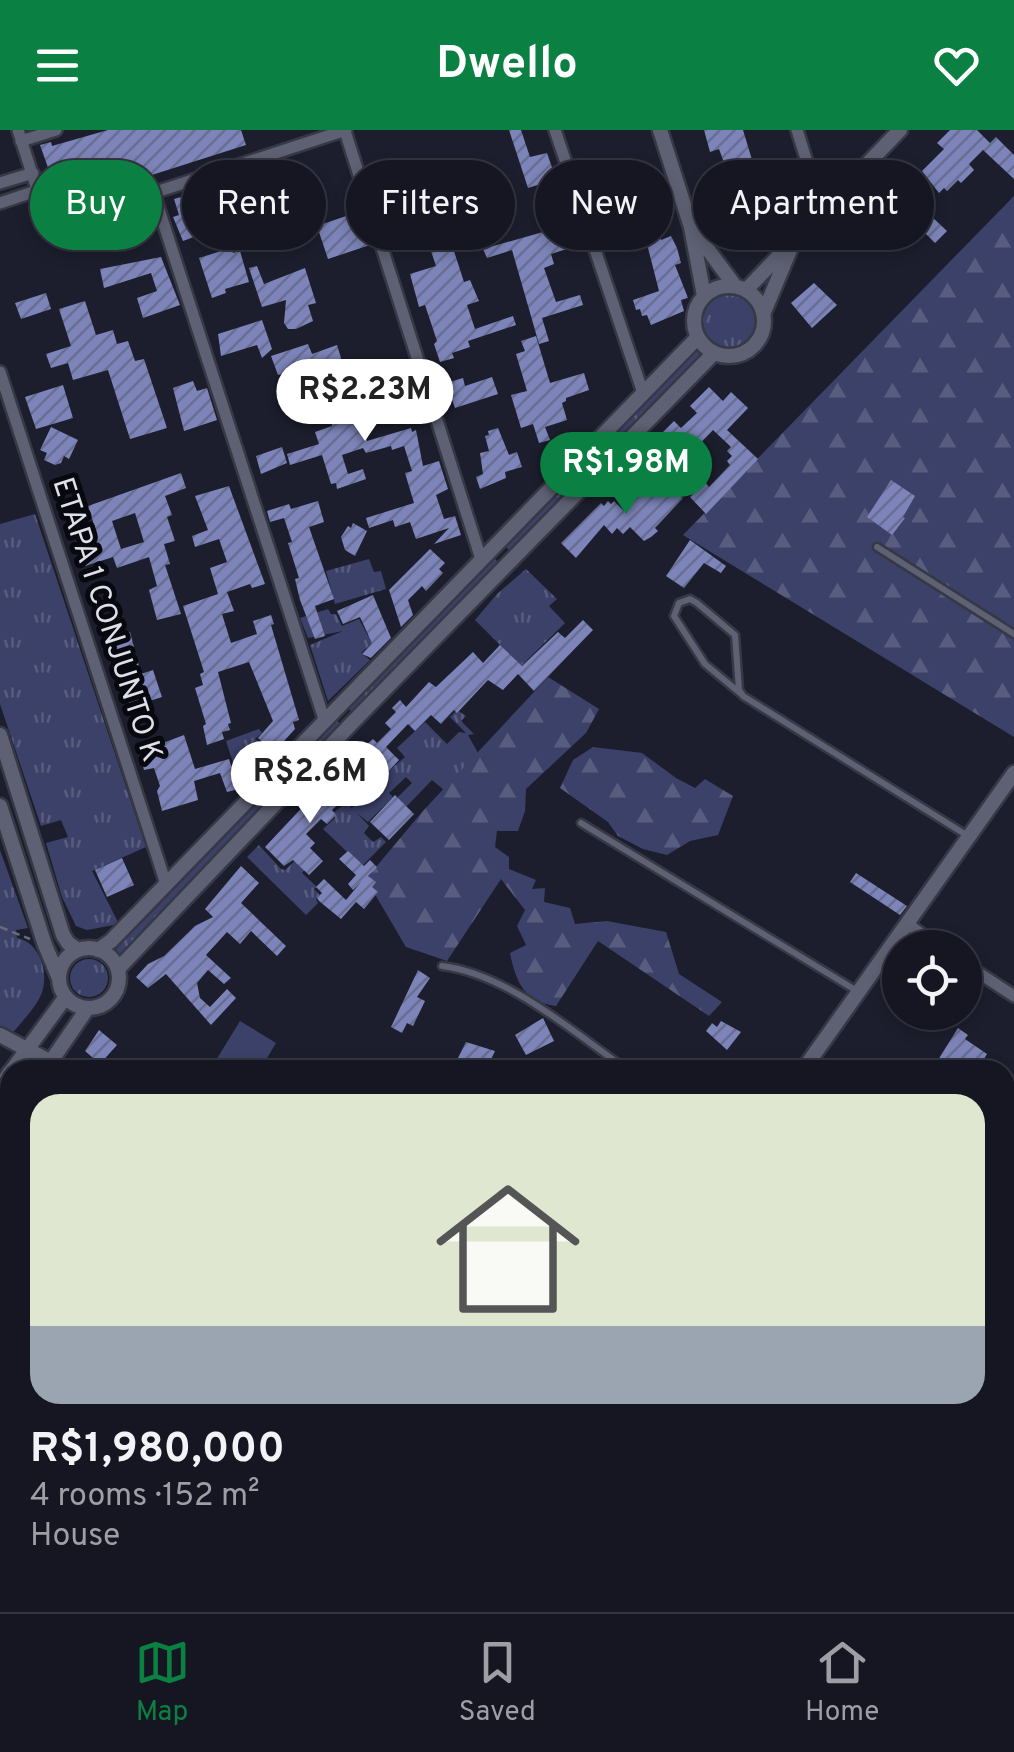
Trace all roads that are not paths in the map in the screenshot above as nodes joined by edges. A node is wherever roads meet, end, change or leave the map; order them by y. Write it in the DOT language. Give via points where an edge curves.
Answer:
graph roads {
  1 [pos="56,130"];
  2 [pos="346,130"];
  3 [pos="555,130"];
  4 [pos="660,130"];
  5 [pos="796,130"];
  6 [pos="900,130"];
  7 [pos="20,136"];
  8 [pos="806,160"];
  9 [pos="871,160"];
  10 [pos="30,166"];
  11 [pos="30,173"];
  12 [pos="0,183"];
  13 [pos="162,191"];
  14 [pos="30,193"];
  15 [pos="0,203"];
  16 [pos="162,219"];
  17 [pos="691,227"];
  18 [pos="785,250"];
  19 [pos="790,250"];
  20 [pos="740,288"];
  21 [pos="704,296"];
  22 [pos="764,312"];
  23 [pos="698,337"];
  24 [pos="714,353"];
  25 [pos="0,372"];
  26 [pos="643,393"];
  27 [pos="494,546"];
  28 [pos="877,547"];
  29 [pos="481,559"];
  30 [pos="510,561"];
  31 [pos="1014,634"];
  32 [pos="740,693"];
  33 [pos="338,709"];
  34 [pos="325,722"];
  35 [pos="352,723"];
  36 [pos="0,735"];
  37 [pos="1014,774"];
  38 [pos="0,806"];
  39 [pos="580,824"];
  40 [pos="969,836"];
  41 [pos="166,884"];
  42 [pos="908,925"];
  43 [pos="915,930"];
  44 [pos="78,950"];
  45 [pos="98,950"];
  46 [pos="442,966"];
  47 [pos="118,969"];
  48 [pos="982,975"];
  49 [pos="58,976"];
  50 [pos="858,992"];
  51 [pos="1014,996"];
  52 [pos="65,998"];
  53 [pos="87,1009"];
  54 [pos="0,1035"];
  55 [pos="27,1048"];
  56 [pos="19,1060"];
  57 [pos="41,1060"];
  58 [pos="52,1060"];
  59 [pos="613,1060"];
  60 [pos="809,1060"];
  1 -- 7 [label="street"];
  2 -- 13 [label="street"];
  2 -- 29 [label="street"];
  3 -- 26 [label="street"];
  4 -- 17 [label="street"];
  5 -- 8 [label="street"];
  6 -- 9 [label="street"];
  7 -- 10 [label="street"];
  11 -- 12 [label="street"];
  14 -- 15 [label="street"];
  16 -- 34 [label="street"];
  17 -- 20 [label="street"];
  17 -- 21 [label="street"];
  18 -- 20 [label="street"];
  19 -- 22 [label="street"];
  20 -- 21 [label="street" via="724,286"];
  20 -- 22 [label="street"];
  21 -- 23 [label="street" via="694,316"];
  22 -- 24 [label="street" via="762,334 747,352"];
  23 -- 24 [label="street"];
  23 -- 26 [label="street"];
  24 -- 30 [label="street"];
  25 -- 41 [label="street, ETAPA 1 CONJUNTO K"];
  26 -- 27 [label="street"];
  27 -- 29 [label="street"];
  27 -- 30 [label="street"];
  28 -- 31 [label="lane"];
  29 -- 33 [label="street"];
  30 -- 35 [label="street"];
  32 -- 32 [label="lane" via="735,635 697,603 680,603 674,616 704,664"];
  32 -- 40 [label="lane"];
  33 -- 34 [label="street"];
  33 -- 35 [label="street"];
  34 -- 41 [label="street"];
  35 -- 47 [label="street"];
  36 -- 44 [label="street" via="64,935"];
  37 -- 40 [label="street"];
  38 -- 49 [label="street"];
  39 -- 50 [label="lane"];
  40 -- 42 [label="street"];
  41 -- 45 [label="street"];
  42 -- 43 [label="street"];
  42 -- 50 [label="street"];
  44 -- 45 [label="street"];
  44 -- 49 [label="street"];
  45 -- 47 [label="street"];
  46 -- 59 [label="lane" via="471,970 502,986"];
  47 -- 53 [label="street" via="109,1001"];
  48 -- 51 [label="street"];
  49 -- 52 [label="street"];
  50 -- 60 [label="street"];
  52 -- 53 [label="street"];
  52 -- 55 [label="street"];
  53 -- 58 [label="street"];
  54 -- 55 [label="street"];
  55 -- 56 [label="street"];
  55 -- 57 [label="street"];
}
